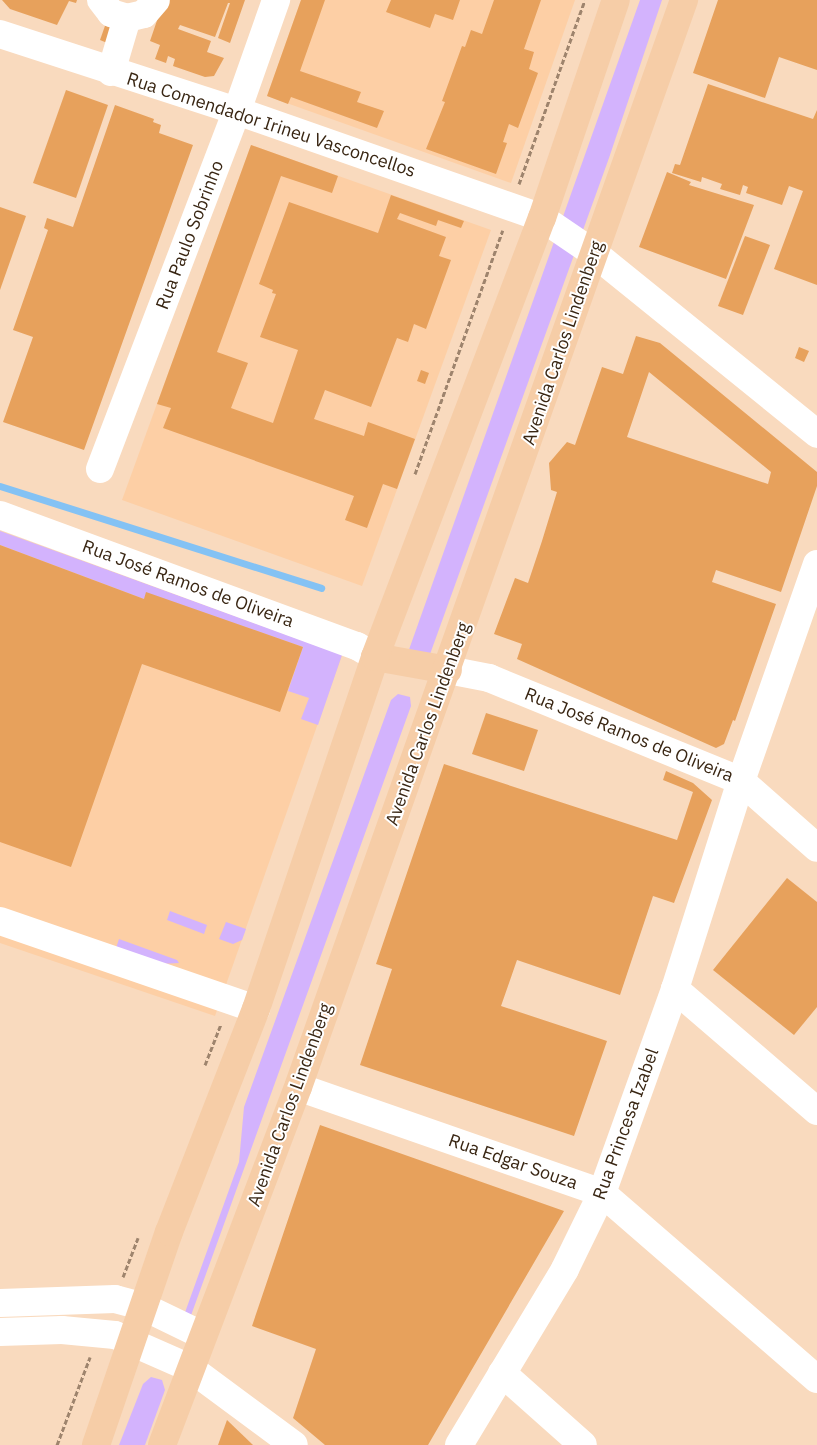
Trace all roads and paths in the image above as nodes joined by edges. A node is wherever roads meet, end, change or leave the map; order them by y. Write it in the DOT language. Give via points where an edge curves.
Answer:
graph roads {
  1 [pos="101,0"];
  2 [pos="156,0"];
  3 [pos="276,0"];
  4 [pos="616,0"];
  5 [pos="684,0"];
  6 [pos="127,18"];
  7 [pos="0,34"];
  8 [pos="111,72"];
  9 [pos="237,111"];
  10 [pos="542,218"];
  11 [pos="595,254"];
  12 [pos="817,434"];
  13 [pos="100,470"];
  14 [pos="0,515"];
  15 [pos="817,564"];
  16 [pos="374,657"];
  17 [pos="448,670"];
  18 [pos="741,781"];
  19 [pos="817,848"];
  20 [pos="0,921"];
  21 [pos="675,989"];
  22 [pos="256,1009"];
  23 [pos="298,1087"];
  24 [pos="817,1110"];
  25 [pos="602,1193"];
  26 [pos="0,1303"];
  27 [pos="144,1307"];
  28 [pos="0,1332"];
  29 [pos="202,1335"];
  30 [pos="132,1343"];
  31 [pos="190,1368"];
  32 [pos="502,1373"];
  33 [pos="817,1379"];
  34 [pos="96,1445"];
  35 [pos="162,1445"];
  36 [pos="294,1445"];
  37 [pos="459,1445"];
  38 [pos="583,1445"];
  1 -- 6 [label="street" via="111,13"];
  2 -- 6 [label="street" via="144,14"];
  3 -- 9 [label="street, Rua Paulo Sobrinho"];
  4 -- 10 [label="main road"];
  5 -- 11 [label="main road, Avenida Carlos Lindenberg"];
  6 -- 8 [label="street"];
  7 -- 8 [label="street, Rua Comendador Irineu Vasconcellos"];
  8 -- 9 [label="street, Rua Comendador Irineu Vasconcellos"];
  9 -- 10 [label="street, Rua Comendador Irineu Vasconcellos"];
  9 -- 13 [label="street, Rua Paulo Sobrinho"];
  10 -- 11 [label="street, Rua Comendador Irineu Vasconcellos"];
  10 -- 16 [label="main road"];
  11 -- 12 [label="street, Rua Comendador Irineu Vasconcellos"];
  11 -- 17 [label="main road, Avenida Carlos Lindenberg"];
  14 -- 16 [label="street, Rua José Ramos de Oliveira" via="357,646"];
  15 -- 18 [label="street, Rua Princesa Izabel"];
  16 -- 17 [label="main road"];
  16 -- 22 [label="main road"];
  17 -- 18 [label="street, Rua José Ramos de Oliveira" via="489,678"];
  17 -- 23 [label="main road, Avenida Carlos Lindenberg"];
  18 -- 19 [label="street, Rua José Ramos de Oliveira"];
  18 -- 21 [label="street, Rua Princesa Izabel"];
  20 -- 22 [label="street"];
  21 -- 24 [label="street"];
  21 -- 25 [label="street, Rua Princesa Izabel"];
  22 -- 27 [label="main road" via="168,1232"];
  23 -- 25 [label="street, Rua Edgar Souza"];
  23 -- 29 [label="main road, Avenida Carlos Lindenberg"];
  25 -- 32 [label="street, Rua Princesa Izabel" via="565,1270"];
  25 -- 33 [label="street, Rua Edgar Souza"];
  26 -- 27 [label="street" via="115,1299"];
  27 -- 29 [label="street"];
  27 -- 30 [label="main road"];
  28 -- 30 [label="street" via="99,1332"];
  29 -- 31 [label="main road, Avenida Carlos Lindenberg"];
  30 -- 31 [label="street"];
  30 -- 34 [label="main road"];
  31 -- 35 [label="main road, Avenida Carlos Lindenberg"];
  31 -- 36 [label="street"];
  32 -- 37 [label="street, Rua Princesa Izabel"];
  32 -- 38 [label="street"];
}
